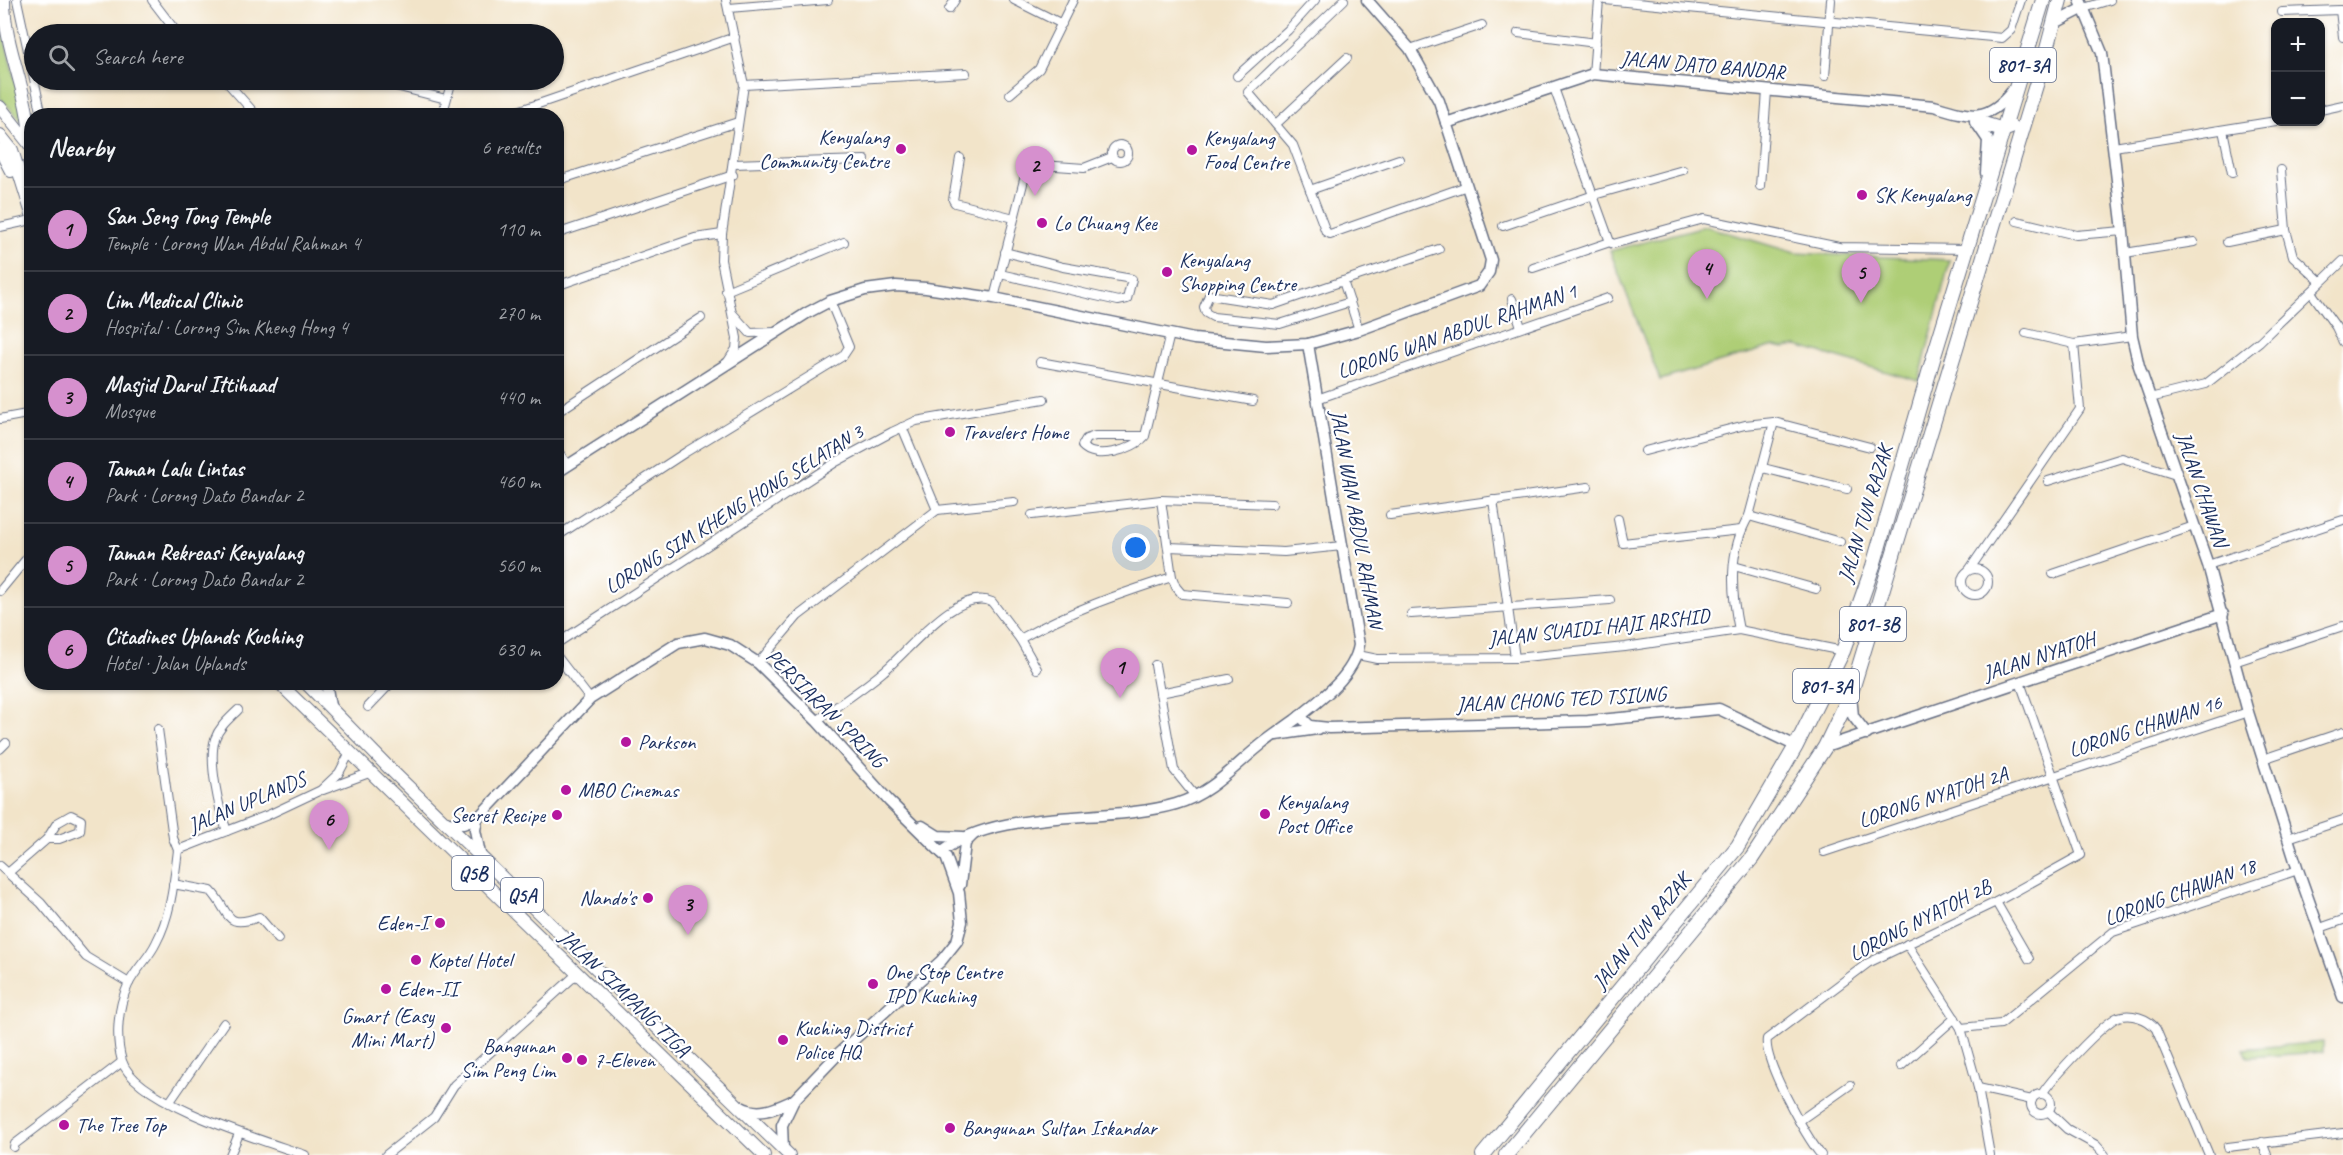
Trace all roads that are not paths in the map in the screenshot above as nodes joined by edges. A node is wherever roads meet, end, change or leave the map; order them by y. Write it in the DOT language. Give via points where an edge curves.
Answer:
graph roads {
  1 [pos="4,0"];
  2 [pos="17,0"];
  3 [pos="152,0"];
  4 [pos="828,0"];
  5 [pos="955,0"];
  6 [pos="1014,0"];
  7 [pos="1073,0"];
  8 [pos="1315,0"];
  9 [pos="1344,0"];
  10 [pos="1367,0"];
  11 [pos="1599,0"];
  12 [pos="1605,0"];
  13 [pos="1832,0"];
  14 [pos="2021,0"];
  15 [pos="2043,0"];
  16 [pos="2059,0"];
  17 [pos="2110,0"];
  18 [pos="728,4"];
  19 [pos="2082,4"];
  20 [pos="949,9"];
  21 [pos="2282,12"];
  22 [pos="1830,22"];
  23 [pos="170,24"];
  24 [pos="1062,24"];
  25 [pos="2053,24"];
  26 [pos="1482,25"];
  27 [pos="24,32"];
  28 [pos="1518,33"];
  29 [pos="735,37"];
  30 [pos="2343,37"];
  31 [pos="1596,43"];
  32 [pos="1410,49"];
  33 [pos="1347,57"];
  34 [pos="966,73"];
  35 [pos="1593,74"];
  36 [pos="1237,76"];
  37 [pos="1825,76"];
  38 [pos="744,85"];
  39 [pos="2016,87"];
  40 [pos="1554,88"];
  41 [pos="36,90"];
  42 [pos="236,90"];
  43 [pos="411,90"];
  44 [pos="449,90"];
  45 [pos="1767,91"];
  46 [pos="1010,94"];
  47 [pos="446,99"];
  48 [pos="2343,105"];
  49 [pos="0,107"];
  50 [pos="27,108"];
  51 [pos="40,108"];
  52 [pos="252,108"];
  53 [pos="444,108"];
  54 [pos="526,108"];
  55 [pos="2325,109"];
  56 [pos="1962,114"];
  57 [pos="738,122"];
  58 [pos="1977,122"];
  59 [pos="2271,122"];
  60 [pos="1446,123"];
  61 [pos="1276,124"];
  62 [pos="2003,130"];
  63 [pos="2223,130"];
  64 [pos="0,135"];
  65 [pos="24,136"];
  66 [pos="2114,147"];
  67 [pos="0,150"];
  68 [pos="960,158"];
  69 [pos="1112,158"];
  70 [pos="1399,159"];
  71 [pos="865,160"];
  72 [pos="734,164"];
  73 [pos="1683,170"];
  74 [pos="2281,170"];
  75 [pos="2232,173"];
  76 [pos="733,175"];
  77 [pos="564,178"];
  78 [pos="1467,186"];
  79 [pos="1760,186"];
  80 [pos="24,189"];
  81 [pos="1310,190"];
  82 [pos="1984,193"];
  83 [pos="1594,195"];
  84 [pos="24,197"];
  85 [pos="0,217"];
  86 [pos="1014,218"];
  87 [pos="2017,221"];
  88 [pos="24,222"];
  89 [pos="1,226"];
  90 [pos="1503,226"];
  91 [pos="2286,230"];
  92 [pos="564,231"];
  93 [pos="2123,231"];
  94 [pos="722,234"];
  95 [pos="844,242"];
  96 [pos="1610,242"];
  97 [pos="2194,242"];
  98 [pos="2228,242"];
  99 [pos="1439,249"];
  100 [pos="1967,249"];
  101 [pos="1005,252"];
  102 [pos="2125,253"];
  103 [pos="2343,261"];
  104 [pos="1533,268"];
  105 [pos="1000,274"];
  106 [pos="1343,281"];
  107 [pos="2320,281"];
  108 [pos="564,283"];
  109 [pos="726,291"];
  110 [pos="2311,292"];
  111 [pos="994,298"];
  112 [pos="1608,298"];
  113 [pos="1512,299"];
  114 [pos="830,301"];
  115 [pos="1350,302"];
  116 [pos="730,310"];
  117 [pos="701,318"];
  118 [pos="1521,327"];
  119 [pos="1359,330"];
  120 [pos="2341,331"];
  121 [pos="775,332"];
  122 [pos="2026,333"];
  123 [pos="1170,334"];
  124 [pos="2132,336"];
  125 [pos="2343,342"];
  126 [pos="1308,344"];
  127 [pos="2074,344"];
  128 [pos="1040,362"];
  129 [pos="727,363"];
  130 [pos="1159,384"];
  131 [pos="2150,398"];
  132 [pos="1044,399"];
  133 [pos="1317,399"];
  134 [pos="1253,401"];
  135 [pos="564,408"];
  136 [pos="24,414"];
  137 [pos="0,419"];
  138 [pos="1774,422"];
  139 [pos="902,427"];
  140 [pos="1145,436"];
  141 [pos="1869,447"];
  142 [pos="1645,451"];
  143 [pos="564,460"];
  144 [pos="568,466"];
  145 [pos="564,468"];
  146 [pos="1763,468"];
  147 [pos="2176,475"];
  148 [pos="2048,481"];
  149 [pos="1588,487"];
  150 [pos="1847,489"];
  151 [pos="1161,500"];
  152 [pos="1492,500"];
  153 [pos="1014,502"];
  154 [pos="1272,504"];
  155 [pos="937,510"];
  156 [pos="1032,515"];
  157 [pos="1390,515"];
  158 [pos="1749,516"];
  159 [pos="1618,519"];
  160 [pos="2343,520"];
  161 [pos="2194,526"];
  162 [pos="1741,530"];
  163 [pos="564,532"];
  164 [pos="1840,542"];
  165 [pos="1342,546"];
  166 [pos="1169,547"];
  167 [pos="24,562"];
  168 [pos="2208,565"];
  169 [pos="1734,566"];
  170 [pos="1969,570"];
  171 [pos="2053,574"];
  172 [pos="1172,577"];
  173 [pos="1816,589"];
  174 [pos="0,591"];
  175 [pos="1610,600"];
  176 [pos="1288,603"];
  177 [pos="1510,609"];
  178 [pos="1410,614"];
  179 [pos="2223,614"];
  180 [pos="2343,626"];
  181 [pos="1739,630"];
  182 [pos="564,639"];
  183 [pos="1020,639"];
  184 [pos="1843,651"];
  185 [pos="1358,655"];
  186 [pos="1515,658"];
  187 [pos="2234,662"];
  188 [pos="758,663"];
  189 [pos="564,665"];
  190 [pos="1155,665"];
  191 [pos="1037,669"];
  192 [pos="1229,679"];
  193 [pos="2020,682"];
  194 [pos="286,690"];
  195 [pos="313,690"];
  196 [pos="327,690"];
  197 [pos="384,690"];
  198 [pos="1160,693"];
  199 [pos="1851,693"];
  200 [pos="590,699"];
  201 [pos="330,706"];
  202 [pos="368,707"];
  203 [pos="238,710"];
  204 [pos="2248,712"];
  205 [pos="1303,714"];
  206 [pos="817,721"];
  207 [pos="1320,728"];
  208 [pos="158,729"];
  209 [pos="2343,732"];
  210 [pos="1867,734"];
  211 [pos="1274,736"];
  212 [pos="6,743"];
  213 [pos="1796,746"];
  214 [pos="1825,747"];
  215 [pos="0,749"];
  216 [pos="349,754"];
  217 [pos="2263,759"];
  218 [pos="369,773"];
  219 [pos="2054,776"];
  220 [pos="321,790"];
  221 [pos="1195,796"];
  222 [pos="477,819"];
  223 [pos="908,819"];
  224 [pos="2343,820"];
  225 [pos="447,823"];
  226 [pos="227,831"];
  227 [pos="975,833"];
  228 [pos="963,837"];
  229 [pos="47,838"];
  230 [pos="2288,838"];
  231 [pos="178,850"];
  232 [pos="941,852"];
  233 [pos="1824,852"];
  234 [pos="480,854"];
  235 [pos="0,866"];
  236 [pos="2298,870"];
  237 [pos="8,873"];
  238 [pos="173,884"];
  239 [pos="959,893"];
  240 [pos="1996,902"];
  241 [pos="2343,920"];
  242 [pos="2320,928"];
  243 [pos="278,939"];
  244 [pos="1907,944"];
  245 [pos="2029,959"];
  246 [pos="578,974"];
  247 [pos="129,983"];
  248 [pos="2343,997"];
  249 [pos="1955,1018"];
  250 [pos="224,1023"];
  251 [pos="1961,1028"];
  252 [pos="122,1062"];
  253 [pos="1901,1066"];
  254 [pos="1850,1086"];
  255 [pos="1978,1088"];
  256 [pos="2042,1094"];
  257 [pos="794,1100"];
  258 [pos="2032,1100"];
  259 [pos="170,1103"];
  260 [pos="741,1106"];
  261 [pos="2048,1111"];
  262 [pos="1799,1121"];
  263 [pos="1502,1132"];
  264 [pos="2343,1133"];
  265 [pos="238,1134"];
  266 [pos="2262,1142"];
  267 [pos="14,1147"];
  268 [pos="2228,1147"];
  269 [pos="786,1152"];
  270 [pos="1509,1152"];
  271 [pos="230,1155"];
  272 [pos="305,1155"];
  273 [pos="386,1155"];
  274 [pos="764,1155"];
  275 [pos="1474,1155"];
  276 [pos="1483,1155"];
  277 [pos="1821,1155"];
  278 [pos="1990,1155"];
  279 [pos="2105,1155"];
  280 [pos="2209,1155"];
  281 [pos="2267,1155"];
  1 -- 50 [label="main road" via="9,39"];
  2 -- 27 [label="street"];
  3 -- 23 [label="street"];
  4 -- 18 [label="street"];
  5 -- 20 [label="street"];
  6 -- 24 [label="street"];
  7 -- 24 [label="street"];
  8 -- 36 [label="street"];
  9 -- 61 [label="street" via="1248,92"];
  10 -- 32 [label="street"];
  11 -- 31 [label="street"];
  12 -- 22 [label="street"];
  13 -- 22 [label="street"];
  14 -- 22 [label="street" via="2012,30 2002,38"];
  15 -- 39 [label="highway, JALAN TUN RAZAK / 801-3A"];
  16 -- 25 [label="highway, JALAN TUN RAZAK / 801-3B"];
  16 -- 62 [label="highway" via="2014,125"];
  17 -- 19 [label="street"];
  18 -- 29 [label="street"];
  19 -- 25 [label="street"];
  19 -- 66 [label="street, JALAN CHAWAN" via="2102,53"];
  21 -- 30 [label="street" via="2340,10"];
  22 -- 37 [label="street"];
  24 -- 46 [label="street" via="1039,69"];
  25 -- 199 [label="highway, JALAN TUN RAZAK / 801-3B"];
  26 -- 32 [label="street"];
  28 -- 31 [label="street"];
  29 -- 38 [label="street"];
  29 -- 54 [label="street"];
  31 -- 35 [label="street"];
  32 -- 60 [label="street" via="1439,101"];
  33 -- 61 [label="street"];
  34 -- 38 [label="street"];
  35 -- 40 [label="street, JALAN DATO BANDAR"];
  35 -- 45 [label="street, JALAN DATO BANDAR"];
  38 -- 57 [label="street"];
  39 -- 56 [label="street" via="1992,112"];
  39 -- 62 [label="highway, JALAN TUN RAZAK / 801-3A"];
  40 -- 60 [label="street, JALAN DATO BANDAR"];
  40 -- 83 [label="street"];
  41 -- 51 [label="street"];
  42 -- 52 [label="street"];
  43 -- 47 [label="street"];
  44 -- 47 [label="street"];
  45 -- 56 [label="street, JALAN DATO BANDAR" via="1934,106"];
  45 -- 79 [label="street"];
  47 -- 53 [label="street"];
  48 -- 55 [label="street"];
  49 -- 65 [label="main road"];
  56 -- 58 [label="street"];
  57 -- 72 [label="street"];
  57 -- 77 [label="street"];
  58 -- 62 [label="highway"];
  58 -- 82 [label="street" via="1988,140"];
  59 -- 63 [label="street"];
  60 -- 78 [label="street"];
  61 -- 81 [label="street" via="1293,145"];
  62 -- 82 [label="highway, JALAN TUN RAZAK / 801-3A"];
  63 -- 66 [label="street"];
  63 -- 75 [label="street"];
  64 -- 80 [label="main road" via="12,150"];
  66 -- 93 [label="street, JALAN CHAWAN"];
  67 -- 84 [label="main road"];
  68 -- 86 [label="street" via="955,203"];
  69 -- 86 [label="street" via="1084,168 1028,164"];
  70 -- 81 [label="street"];
  71 -- 72 [label="street"];
  72 -- 76 [label="street"];
  73 -- 83 [label="street"];
  74 -- 91 [label="street"];
  76 -- 92 [label="street"];
  76 -- 94 [label="street"];
  78 -- 81 [label="street" via="1330,234"];
  78 -- 119 [label="street" via="1491,260 1485,280 1466,292"];
  82 -- 100 [label="highway, JALAN TUN RAZAK / 801-3A"];
  83 -- 90 [label="street"];
  83 -- 96 [label="street"];
  85 -- 89 [label="street"];
  86 -- 101 [label="street"];
  87 -- 93 [label="street" via="2076,235"];
  88 -- 89 [label="street"];
  91 -- 98 [label="street"];
  91 -- 107 [label="street" via="2294,256"];
  93 -- 102 [label="street, JALAN CHAWAN"];
  94 -- 108 [label="street" via="695,238"];
  94 -- 109 [label="street"];
  95 -- 109 [label="street"];
  96 -- 100 [label="street" via="1618,244 1704,219 1839,247"];
  96 -- 104 [label="street"];
  97 -- 102 [label="street"];
  99 -- 106 [label="street"];
  100 -- 184 [label="highway, JALAN TUN RAZAK / 801-3A" via="1873,566"];
  101 -- 105 [label="street"];
  101 -- 105 [label="street" via="1132,279 1127,299 1118,301"];
  102 -- 124 [label="street, JALAN CHAWAN"];
  103 -- 107 [label="street"];
  105 -- 111 [label="street"];
  106 -- 115 [label="street"];
  106 -- 115 [label="street" via="1273,305 1209,295 1203,307 1213,317 1271,324"];
  107 -- 110 [label="street"];
  109 -- 116 [label="street"];
  110 -- 120 [label="street"];
  110 -- 131 [label="street" via="2260,341 2206,384"];
  111 -- 114 [label="street" via="896,286"];
  111 -- 123 [label="street"];
  112 -- 118 [label="street, LORONG WAN ABDUL RAHMAN 1"];
  113 -- 118 [label="street"];
  114 -- 121 [label="street"];
  114 -- 163 [label="street" via="849,347 843,356"];
  115 -- 119 [label="street"];
  116 -- 121 [label="street" via="750,333"];
  116 -- 129 [label="street" via="737,338 736,349"];
  117 -- 135 [label="street"];
  118 -- 133 [label="street, LORONG WAN ABDUL RAHMAN 1"];
  119 -- 126 [label="street"];
  120 -- 125 [label="street"];
  121 -- 129 [label="street"];
  122 -- 127 [label="street"];
  123 -- 126 [label="street" via="1228,344"];
  123 -- 130 [label="street"];
  124 -- 127 [label="street"];
  124 -- 131 [label="street, JALAN CHAWAN"];
  126 -- 133 [label="street, JALAN WAN ABDUL RAHMAN"];
  127 -- 170 [label="street" via="2080,409"];
  128 -- 130 [label="street"];
  129 -- 144 [label="street"];
  130 -- 134 [label="street"];
  130 -- 140 [label="street"];
  131 -- 147 [label="street, JALAN CHAWAN"];
  132 -- 139 [label="street, LORONG SIM KHENG HONG SELATAN 3" via="916,421"];
  133 -- 165 [label="street, JALAN WAN ABDUL RAHMAN"];
  136 -- 137 [label="street"];
  138 -- 141 [label="street"];
  138 -- 142 [label="street" via="1745,425"];
  138 -- 146 [label="street"];
  139 -- 155 [label="street"];
  139 -- 182 [label="street, LORONG SIM KHENG HONG SELATAN 3" via="836,462"];
  140 -- 140 [label="street" via="1140,443 1096,454 1087,452 1083,446 1086,439 1095,436"];
  143 -- 144 [label="street"];
  144 -- 145 [label="street"];
  146 -- 150 [label="street"];
  146 -- 158 [label="street"];
  147 -- 148 [label="street" via="2122,458"];
  147 -- 161 [label="street, JALAN CHAWAN"];
  149 -- 152 [label="street"];
  151 -- 154 [label="street"];
  151 -- 156 [label="street"];
  151 -- 166 [label="street"];
  152 -- 157 [label="street"];
  152 -- 177 [label="street"];
  153 -- 155 [label="street"];
  155 -- 188 [label="street" via="798,616"];
  158 -- 162 [label="street"];
  158 -- 164 [label="street"];
  159 -- 162 [label="street" via="1623,543"];
  160 -- 168 [label="street"];
  161 -- 168 [label="street, JALAN CHAWAN"];
  161 -- 171 [label="street"];
  162 -- 169 [label="street"];
  165 -- 166 [label="street" via="1284,552"];
  165 -- 185 [label="street, JALAN WAN ABDUL RAHMAN"];
  166 -- 172 [label="street"];
  167 -- 174 [label="street"];
  168 -- 179 [label="street, JALAN CHAWAN"];
  169 -- 173 [label="street"];
  169 -- 181 [label="street" via="1732,597"];
  172 -- 176 [label="street" via="1182,594"];
  172 -- 183 [label="street" via="1108,597"];
  175 -- 177 [label="street"];
  177 -- 178 [label="street"];
  177 -- 186 [label="street"];
  179 -- 187 [label="street, JALAN CHAWAN"];
  179 -- 193 [label="street, JALAN NYATOH"];
  180 -- 187 [label="street"];
  181 -- 184 [label="street, JALAN SUAIDI HAJI ARSHID"];
  181 -- 186 [label="street, JALAN SUAIDI HAJI ARSHID"];
  183 -- 191 [label="street"];
  183 -- 206 [label="street" via="992,602 976,598 966,601 924,632 885,671"];
  184 -- 213 [label="highway, JALAN TUN RAZAK / 801-3A"];
  185 -- 186 [label="street, JALAN SUAIDI HAJI ARSHID" via="1377,659"];
  185 -- 205 [label="street, JALAN WAN ABDUL RAHMAN" via="1340,679"];
  187 -- 204 [label="street, JALAN CHAWAN"];
  188 -- 200 [label="street, PERSIARAN SPRING" via="724,643 693,639 662,651"];
  188 -- 206 [label="street, PERSIARAN SPRING"];
  189 -- 200 [label="street"];
  190 -- 198 [label="street"];
  192 -- 198 [label="street"];
  193 -- 210 [label="street, JALAN NYATOH"];
  193 -- 219 [label="street"];
  194 -- 216 [label="main road, JALAN SIMPANG TIGA / Q5B"];
  195 -- 201 [label="main road, JALAN SIMPANG TIGA / Q5A"];
  196 -- 201 [label="street"];
  197 -- 202 [label="street"];
  198 -- 221 [label="street" via="1174,770"];
  199 -- 210 [label="street" via="1853,716"];
  199 -- 214 [label="highway, JALAN TUN RAZAK / 801-3B"];
  200 -- 222 [label="street, PERSIARAN SPRING"];
  201 -- 225 [label="main road, JALAN SIMPANG TIGA / Q5A"];
  203 -- 226 [label="street" via="222,726 212,751"];
  204 -- 217 [label="street, JALAN CHAWAN"];
  204 -- 219 [label="street, LORONG CHAWAN 16"];
  205 -- 207 [label="street"];
  205 -- 211 [label="street, JALAN WAN ABDUL RAHMAN"];
  206 -- 223 [label="street, PERSIARAN SPRING"];
  207 -- 211 [label="street, JALAN CHONG TED TSIUNG"];
  207 -- 213 [label="street, JALAN CHONG TED TSIUNG" via="1588,722 1719,709"];
  208 -- 231 [label="street"];
  209 -- 217 [label="street"];
  210 -- 214 [label="street, JALAN NYATOH"];
  211 -- 221 [label="street, JALAN WAN ABDUL RAHMAN" via="1224,778"];
  212 -- 215 [label="street"];
  213 -- 263 [label="highway, JALAN TUN RAZAK / 801-3A" via="1738,846"];
  214 -- 270 [label="highway, JALAN TUN RAZAK / 801-3B" via="1752,858"];
  216 -- 218 [label="main road, JALAN SIMPANG TIGA / Q5B"];
  216 -- 220 [label="street, JALAN UPLANDS" via="339,773"];
  217 -- 230 [label="street, JALAN CHAWAN"];
  218 -- 220 [label="street"];
  218 -- 246 [label="main road, JALAN SIMPANG TIGA / Q5B"];
  219 -- 233 [label="street, LORONG NYATOH 2A"];
  219 -- 240 [label="street, LORONG NYATOH 2B" via="2081,855"];
  220 -- 226 [label="street, JALAN UPLANDS"];
  221 -- 227 [label="street, JALAN WAN ABDUL RAHMAN" via="1160,808 1060,817"];
  222 -- 225 [label="street" via="464,824"];
  222 -- 234 [label="street"];
  223 -- 228 [label="street" via="938,836"];
  223 -- 232 [label="street, PERSIARAN SPRING"];
  224 -- 230 [label="street"];
  225 -- 234 [label="main road, JALAN SIMPANG TIGA / Q5A"];
  226 -- 231 [label="street, JALAN UPLANDS"];
  227 -- 228 [label="street, JALAN WAN ABDUL RAHMAN"];
  227 -- 239 [label="street" via="965,843"];
  228 -- 232 [label="street, JALAN WAN ABDUL RAHMAN"];
  229 -- 237 [label="street"];
  230 -- 236 [label="street, JALAN CHAWAN"];
  231 -- 238 [label="street, JALAN UPLANDS"];
  232 -- 239 [label="street" via="951,867"];
  234 -- 260 [label="main road, JALAN SIMPANG TIGA / Q5A"];
  235 -- 237 [label="street"];
  236 -- 242 [label="street, JALAN CHAWAN"];
  236 -- 251 [label="street, LORONG CHAWAN 18" via="2113,932 2001,1024"];
  237 -- 247 [label="street" via="41,903 86,957"];
  238 -- 243 [label="street" via="211,891 233,921 259,917"];
  238 -- 247 [label="street, JALAN UPLANDS" via="156,944"];
  239 -- 257 [label="street" via="962,922 957,941 946,955"];
  240 -- 244 [label="street, LORONG NYATOH 2B"];
  240 -- 245 [label="street"];
  241 -- 242 [label="street"];
  242 -- 248 [label="street, JALAN CHAWAN"];
  244 -- 249 [label="street"];
  244 -- 262 [label="street, LORONG NYATOH 2B" via="1849,975 1767,1039 1768,1056"];
  246 -- 273 [label="street" via="454,1085 428,1122"];
  246 -- 274 [label="main road, JALAN SIMPANG TIGA / Q5B"];
  247 -- 252 [label="street, JALAN UPLANDS" via="118,1022"];
  249 -- 251 [label="street"];
  249 -- 253 [label="street"];
  250 -- 259 [label="street"];
  251 -- 255 [label="street"];
  252 -- 259 [label="street" via="136,1078"];
  252 -- 267 [label="street"];
  254 -- 262 [label="street"];
  255 -- 258 [label="street"];
  255 -- 278 [label="street"];
  256 -- 258 [label="street"];
  256 -- 261 [label="street" via="2050,1098"];
  256 -- 280 [label="street" via="2064,1066 2114,1019 2127,1016 2152,1023"];
  257 -- 260 [label="street" via="760,1112"];
  257 -- 269 [label="street" via="782,1125"];
  258 -- 261 [label="street" via="2036,1112"];
  259 -- 265 [label="street"];
  260 -- 269 [label="main road, JALAN SIMPANG TIGA / Q5A"];
  261 -- 279 [label="street"];
  262 -- 277 [label="street"];
  263 -- 275 [label="highway"];
  263 -- 276 [label="highway, JALAN TUN RAZAK / 801-3A"];
  264 -- 266 [label="street"];
  265 -- 271 [label="street"];
  265 -- 272 [label="street"];
  266 -- 268 [label="street"];
  266 -- 281 [label="street"];
}
